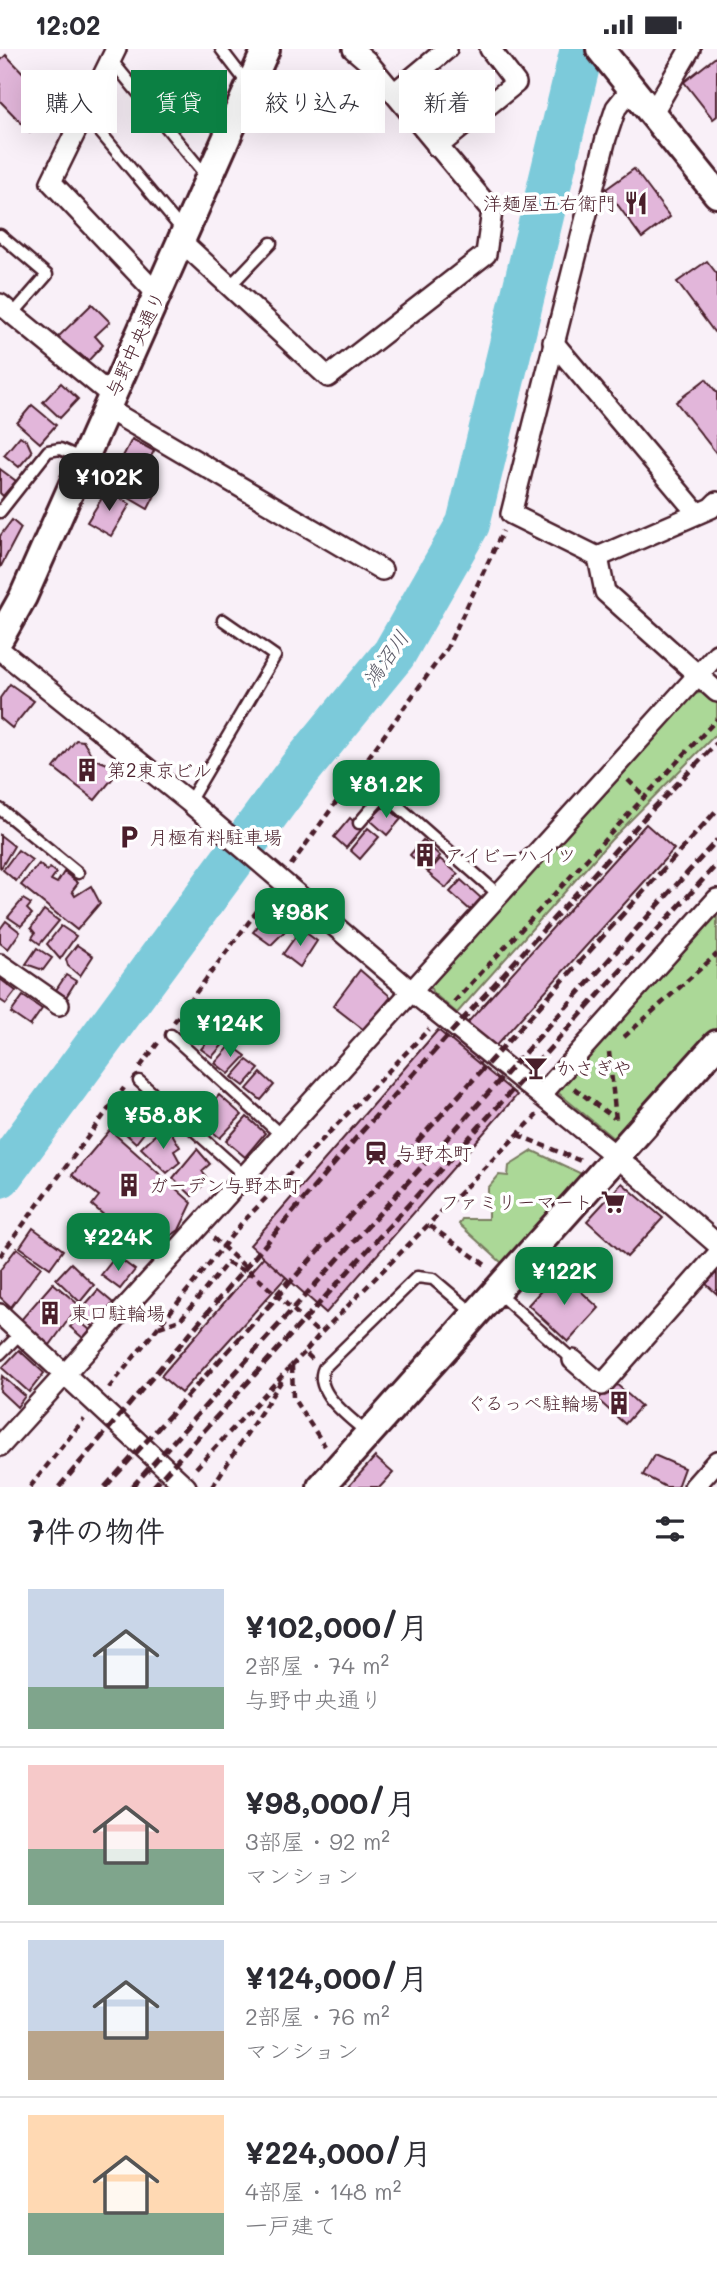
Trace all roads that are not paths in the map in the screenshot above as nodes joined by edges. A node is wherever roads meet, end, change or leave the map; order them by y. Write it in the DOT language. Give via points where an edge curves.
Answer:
graph roads {
  1 [pos="220,49"];
  2 [pos="267,49"];
  3 [pos="353,49"];
  4 [pos="447,49"];
  5 [pos="489,49"];
  6 [pos="600,49"];
  7 [pos="690,49"];
  8 [pos="114,55"];
  9 [pos="257,70"];
  10 [pos="241,76"];
  11 [pos="625,80"];
  12 [pos="394,93"];
  13 [pos="241,105"];
  14 [pos="652,114"];
  15 [pos="76,133"];
  16 [pos="100,133"];
  17 [pos="437,147"];
  18 [pos="209,179"];
  19 [pos="717,194"];
  20 [pos="0,235"];
  21 [pos="184,238"];
  22 [pos="271,243"];
  23 [pos="230,286"];
  24 [pos="158,295"];
  25 [pos="6,309"];
  26 [pos="553,342"];
  27 [pos="108,402"];
  28 [pos="84,459"];
  29 [pos="717,502"];
  30 [pos="0,512"];
  31 [pos="697,513"];
  32 [pos="598,557"];
  33 [pos="382,570"];
  34 [pos="223,620"];
  35 [pos="0,638"];
  36 [pos="0,650"];
  37 [pos="717,653"];
  38 [pos="698,674"];
  39 [pos="717,692"];
  40 [pos="373,784"];
  41 [pos="384,794"];
  42 [pos="189,802"];
  43 [pos="0,809"];
  44 [pos="359,823"];
  45 [pos="78,873"];
  46 [pos="498,894"];
  47 [pos="717,899"];
  48 [pos="0,964"];
  49 [pos="411,991"];
  50 [pos="59,1005"];
  51 [pos="171,1035"];
  52 [pos="717,1044"];
  53 [pos="139,1081"];
  54 [pos="545,1099"];
  55 [pos="281,1135"];
  56 [pos="616,1156"];
  57 [pos="245,1176"];
  58 [pos="717,1244"];
  59 [pos="717,1255"];
  60 [pos="496,1282"];
  61 [pos="0,1314"];
  62 [pos="475,1316"];
  63 [pos="21,1332"];
  64 [pos="0,1354"];
  65 [pos="573,1360"];
  66 [pos="65,1374"];
  67 [pos="369,1434"];
  68 [pos="0,1447"];
  69 [pos="717,1461"];
  70 [pos="183,1485"];
  71 [pos="321,1487"];
  72 [pos="694,1487"];
  1 -- 10 [label="lane"];
  2 -- 9 [label="street, 与野中央通り"];
  3 -- 12 [label="street"];
  4 -- 12 [label="street"];
  5 -- 17 [label="street" via="516,83"];
  6 -- 11 [label="street"];
  7 -- 14 [label="street"];
  8 -- 18 [label="lane"];
  11 -- 14 [label="street"];
  11 -- 26 [label="street"];
  12 -- 17 [label="street"];
  13 -- 18 [label="street, 与野中央通り"];
  14 -- 19 [label="street"];
  15 -- 24 [label="street" via="51,182"];
  16 -- 21 [label="lane"];
  17 -- 23 [label="street" via="492,211 486,254 328,377"];
  18 -- 21 [label="street, 与野中央通り"];
  20 -- 25 [label="lane" via="47,275"];
  21 -- 23 [label="street"];
  21 -- 24 [label="street, 与野中央通り"];
  22 -- 23 [label="lane"];
  24 -- 27 [label="street, 与野中央通り"];
  25 -- 27 [label="street"];
  26 -- 31 [label="street"];
  26 -- 32 [label="street" via="511,514"];
  27 -- 28 [label="street, 与野中央通り"];
  27 -- 33 [label="street"];
  28 -- 30 [label="lane" via="60,449 48,451"];
  28 -- 35 [label="street, 与野中央通り"];
  29 -- 31 [label="street"];
  31 -- 32 [label="street"];
  32 -- 38 [label="street" via="605,592"];
  34 -- 42 [label="lane" via="275,656"];
  36 -- 42 [label="street"];
  37 -- 38 [label="street"];
  38 -- 39 [label="street"];
  38 -- 46 [label="street"];
  40 -- 41 [label="lane"];
  41 -- 44 [label="lane"];
  41 -- 46 [label="lane"];
  42 -- 49 [label="street"];
  43 -- 45 [label="lane"];
  46 -- 49 [label="street"];
  47 -- 54 [label="street"];
  48 -- 50 [label="street"];
  49 -- 54 [label="street"];
  49 -- 55 [label="street"];
  51 -- 55 [label="lane"];
  52 -- 56 [label="street"];
  53 -- 57 [label="lane"];
  54 -- 56 [label="street"];
  55 -- 57 [label="street"];
  56 -- 58 [label="street"];
  56 -- 60 [label="street"];
  57 -- 66 [label="street"];
  59 -- 65 [label="street" via="602,1385"];
  60 -- 62 [label="street"];
  60 -- 65 [label="lane"];
  61 -- 63 [label="street"];
  62 -- 67 [label="street"];
  62 -- 67 [label="lane" via="433,1279 418,1277 324,1369 324,1391"];
  63 -- 64 [label="lane"];
  63 -- 66 [label="street"];
  66 -- 68 [label="street"];
  66 -- 70 [label="street"];
  67 -- 71 [label="street"];
  69 -- 72 [label="street"];
}
